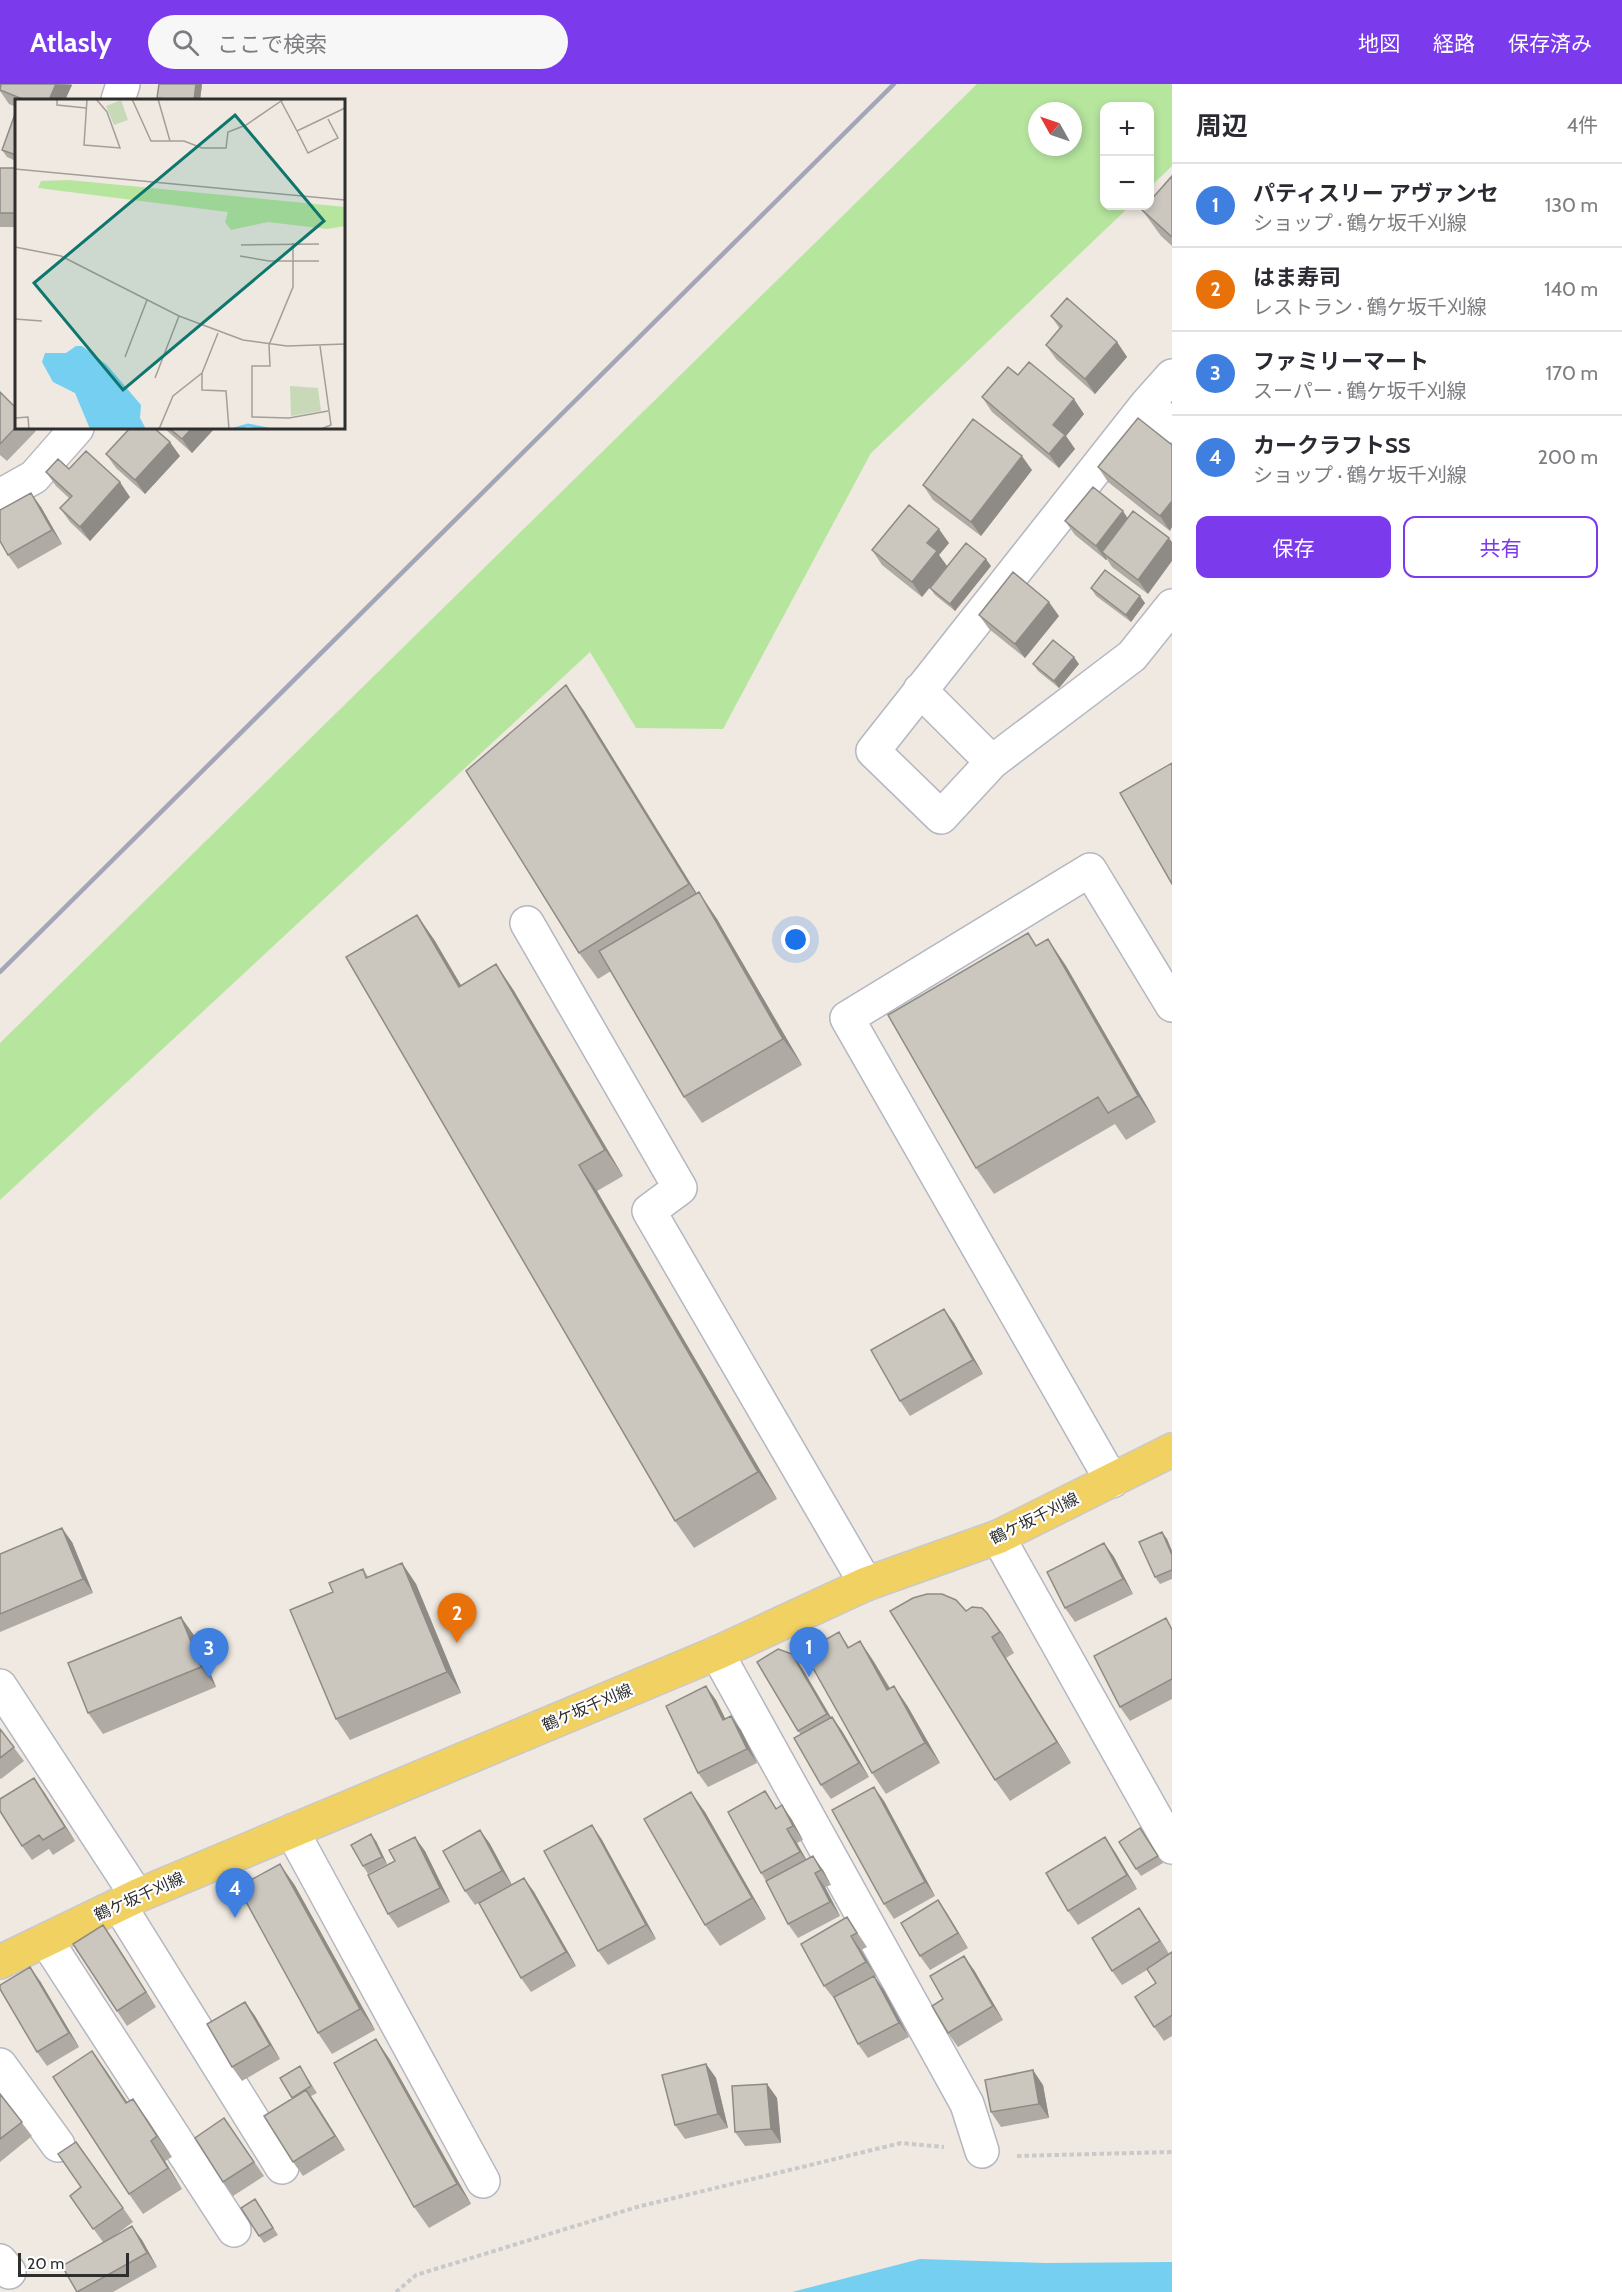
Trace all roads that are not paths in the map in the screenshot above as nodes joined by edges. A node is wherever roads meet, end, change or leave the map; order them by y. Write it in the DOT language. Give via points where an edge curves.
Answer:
graph roads {
  1 [pos="123,84"];
  2 [pos="118,99"];
  3 [pos="1172,376"];
  4 [pos="1147,404"];
  5 [pos="1172,426"];
  6 [pos="76,429"];
  7 [pos="0,496"];
  8 [pos="1172,606"];
  9 [pos="920,690"];
  10 [pos="992,762"];
  11 [pos="527,923"];
  12 [pos="1172,1005"];
  13 [pos="1172,1450"];
  14 [pos="1112,1481"];
  15 [pos="998,1537"];
  16 [pos="866,1584"];
  17 [pos="717,1653"];
  18 [pos="0,1686"];
  19 [pos="292,1831"];
  20 [pos="1172,1847"];
  21 [pos="128,1900"];
  22 [pos="46,1940"];
  23 [pos="0,1962"];
  24 [pos="0,2065"];
  25 [pos="58,2145"];
  26 [pos="982,2151"];
  27 [pos="282,2167"];
  28 [pos="483,2181"];
  29 [pos="234,2230"];
  1 -- 2 [label="street"];
  3 -- 4 [label="street"];
  4 -- 5 [label="street"];
  4 -- 9 [label="street"];
  6 -- 7 [label="street" via="34,477"];
  8 -- 10 [label="street" via="1132,656"];
  9 -- 10 [label="street"];
  9 -- 10 [label="street" via="873,751 941,817"];
  11 -- 16 [label="street" via="680,1188 649,1211"];
  12 -- 14 [label="street" via="1090,870 847,1018"];
  13 -- 14 [label="main road, 鶴ケ坂千刈線"];
  14 -- 15 [label="main road, 鶴ケ坂千刈線"];
  15 -- 16 [label="main road, 鶴ケ坂千刈線"];
  15 -- 20 [label="street"];
  16 -- 17 [label="main road, 鶴ケ坂千刈線"];
  17 -- 19 [label="main road, 鶴ケ坂千刈線"];
  17 -- 26 [label="street" via="967,2104"];
  18 -- 21 [label="street"];
  19 -- 21 [label="main road, 鶴ケ坂千刈線"];
  19 -- 28 [label="street"];
  21 -- 22 [label="main road, 鶴ケ坂千刈線"];
  21 -- 27 [label="street"];
  22 -- 23 [label="main road, 鶴ケ坂千刈線"];
  22 -- 29 [label="street"];
  24 -- 25 [label="street"];
}
